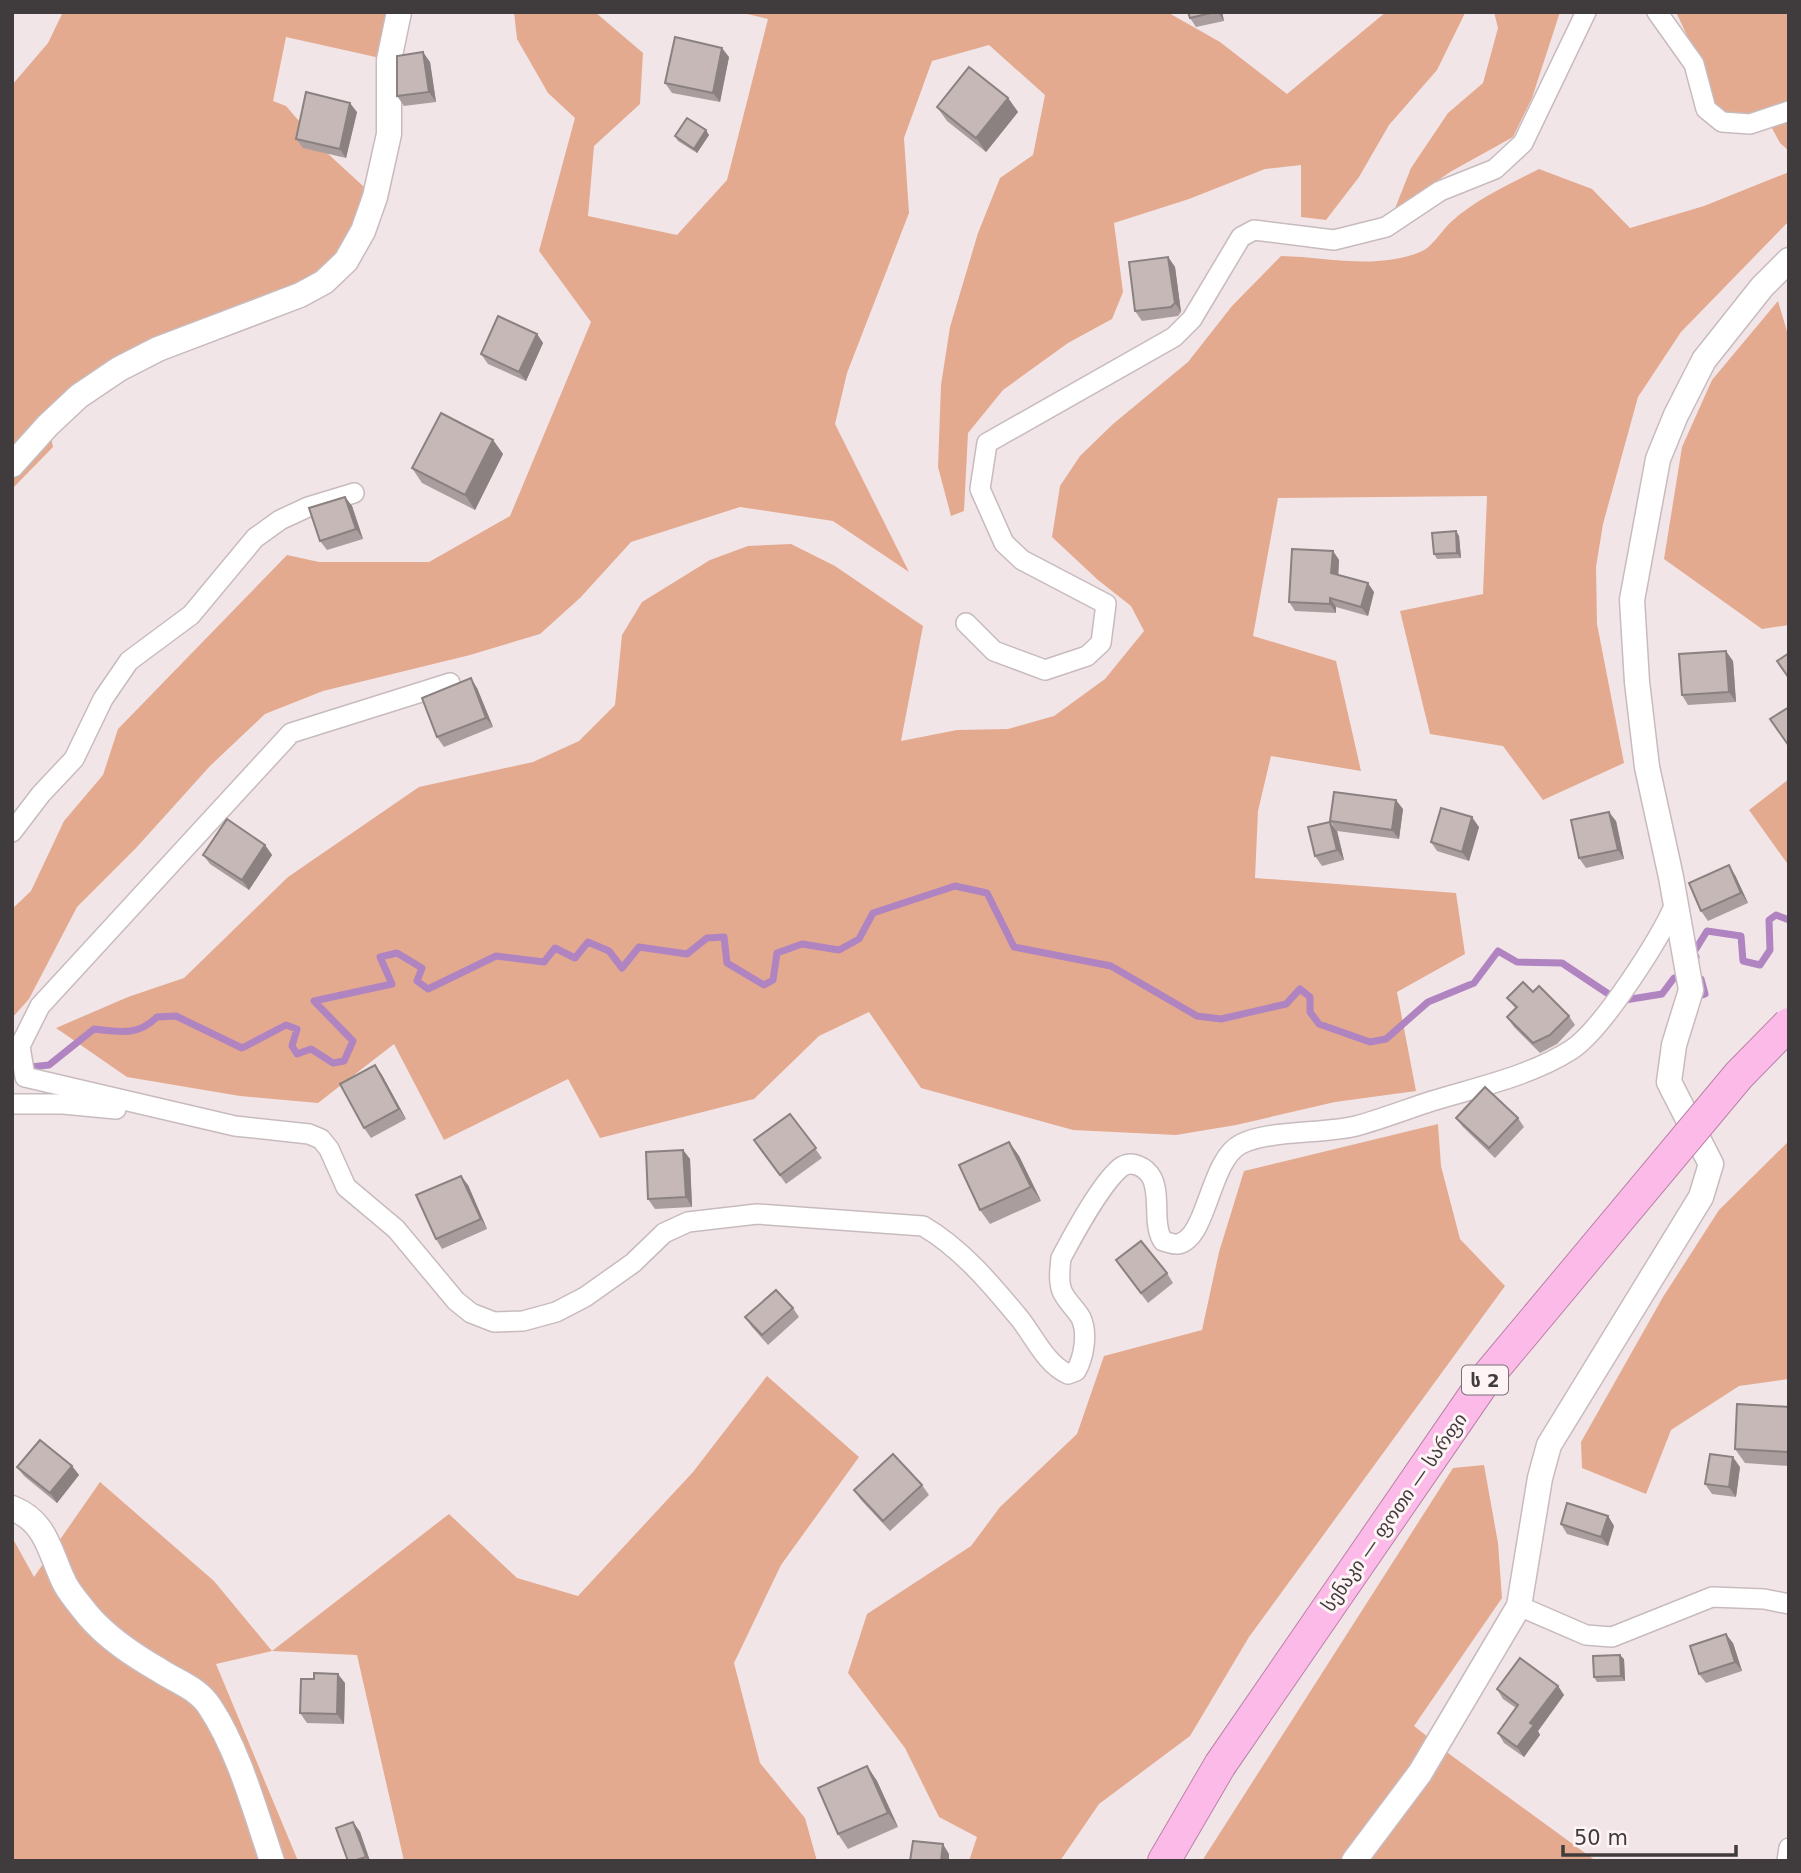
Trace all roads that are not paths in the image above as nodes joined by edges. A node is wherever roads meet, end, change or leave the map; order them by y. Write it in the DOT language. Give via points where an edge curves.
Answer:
graph roads {
  1 [pos="399,12"];
  2 [pos="1586,12"];
  3 [pos="1657,12"];
  4 [pos="1789,111"];
  5 [pos="1789,260"];
  6 [pos="12,465"];
  7 [pos="354,492"];
  8 [pos="966,622"];
  9 [pos="450,682"];
  10 [pos="12,832"];
  11 [pos="1675,904"];
  12 [pos="1789,1024"];
  13 [pos="12,1104"];
  14 [pos="194,1118"];
  15 [pos="12,1508"];
  16 [pos="1789,1590"];
  17 [pos="1763,1599"];
  18 [pos="1789,1604"];
  19 [pos="1519,1606"];
  20 [pos="1789,1848"];
  21 [pos="272,1861"];
  22 [pos="1164,1861"];
  23 [pos="1354,1861"];
  24 [pos="1787,1861"];
  1 -- 6 [label="street" via="389,60 389,134 375,197 346,261 324,282 300,295 158,349 120,369 79,396"];
  2 -- 8 [label="street" via="1523,143 1495,169 1440,191 1386,228 1334,240 1254,230 1241,237 1192,319 1174,337 987,443 980,489 1004,542 1022,560 1106,604 1101,643 1087,656 1045,670 994,651"];
  3 -- 4 [label="street" via="1694,64 1706,109 1722,122 1750,124"];
  5 -- 11 [label="street" via="1704,360 1676,415 1658,459 1632,600 1647,767"];
  7 -- 10 [label="street" via="308,507 254,538 191,615 129,661 103,699 74,759"];
  9 -- 14 [label="street" via="291,733 40,1006 20,1046 26,1077"];
  11 -- 14 [label="street" via="1623,990 1573,1049 1494,1083 1355,1126 1240,1144 1225,1158 1200,1220 1177,1245 1163,1241 1158,1233 1151,1177 1130,1163 1121,1167 1060,1258 1062,1290 1082,1321 1084,1336 1082,1361 1069,1374 1056,1368 986,1279 923,1226 757,1214 688,1222 664,1234 633,1264 585,1297 545,1315 494,1322 456,1301 396,1229 346,1187 321,1139"];
  11 -- 19 [label="street" via="1691,990 1674,1045 1669,1082 1711,1164 1701,1197 1549,1445"];
  12 -- 22 [label="highway, სენაკი — ფოთი — სარფი / ს 2, bridge" via="1739,1074 1487,1377 1220,1765"];
  13 -- 14 [label="street" via="64,1104"];
  15 -- 21 [label="street" via="37,1525 53,1551 65,1585 89,1616 120,1646 195,1690 208,1704 241,1771"];
  16 -- 17 [label="street"];
  17 -- 18 [label="street"];
  17 -- 19 [label="street" via="1712,1597 1612,1637 1586,1635"];
  19 -- 23 [label="street" via="1420,1773"];
  20 -- 24 [label="street"];
}
